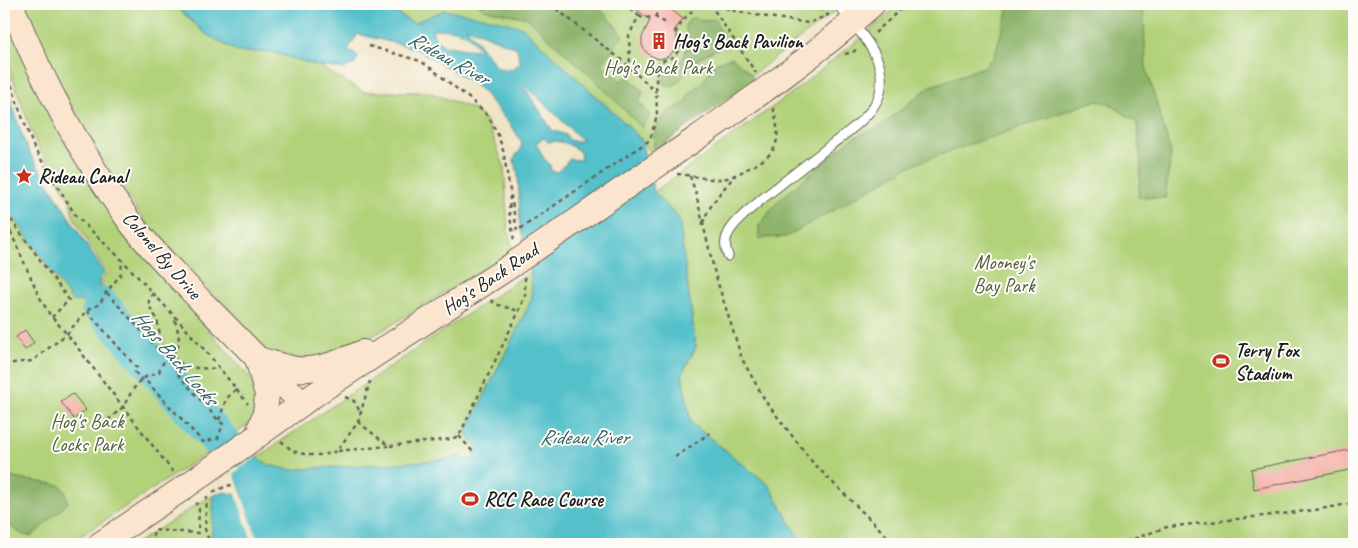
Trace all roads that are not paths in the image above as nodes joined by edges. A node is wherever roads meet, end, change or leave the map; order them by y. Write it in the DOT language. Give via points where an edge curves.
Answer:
graph roads {
  1 [pos="11,4"];
  2 [pos="838,4"];
  3 [pos="872,4"];
  4 [pos="852,22"];
  5 [pos="728,256"];
  6 [pos="417,328"];
  7 [pos="256,358"];
  8 [pos="302,404"];
  9 [pos="257,436"];
  10 [pos="100,544"];
  1 -- 7 [label="main road, Colonel By Drive" via="69,128 103,183 132,224"];
  2 -- 4 [label="lane"];
  3 -- 4 [label="main road, Hog's Back Road"];
  4 -- 5 [label="lane" via="875,54 881,74 875,105 857,124 733,226 725,245"];
  4 -- 6 [label="main road, Hog's Back Road, bridge" via="668,158"];
  6 -- 7 [label="main road" via="342,361 312,369"];
  6 -- 8 [label="main road, Hog's Back Road"];
  7 -- 8 [label="main road, Colonel By Drive"];
  7 -- 9 [label="main road" via="266,395"];
  8 -- 9 [label="main road, Hog's Back Road"];
  9 -- 10 [label="main road, Hog's Back Road, bridge" via="179,482"];
}
